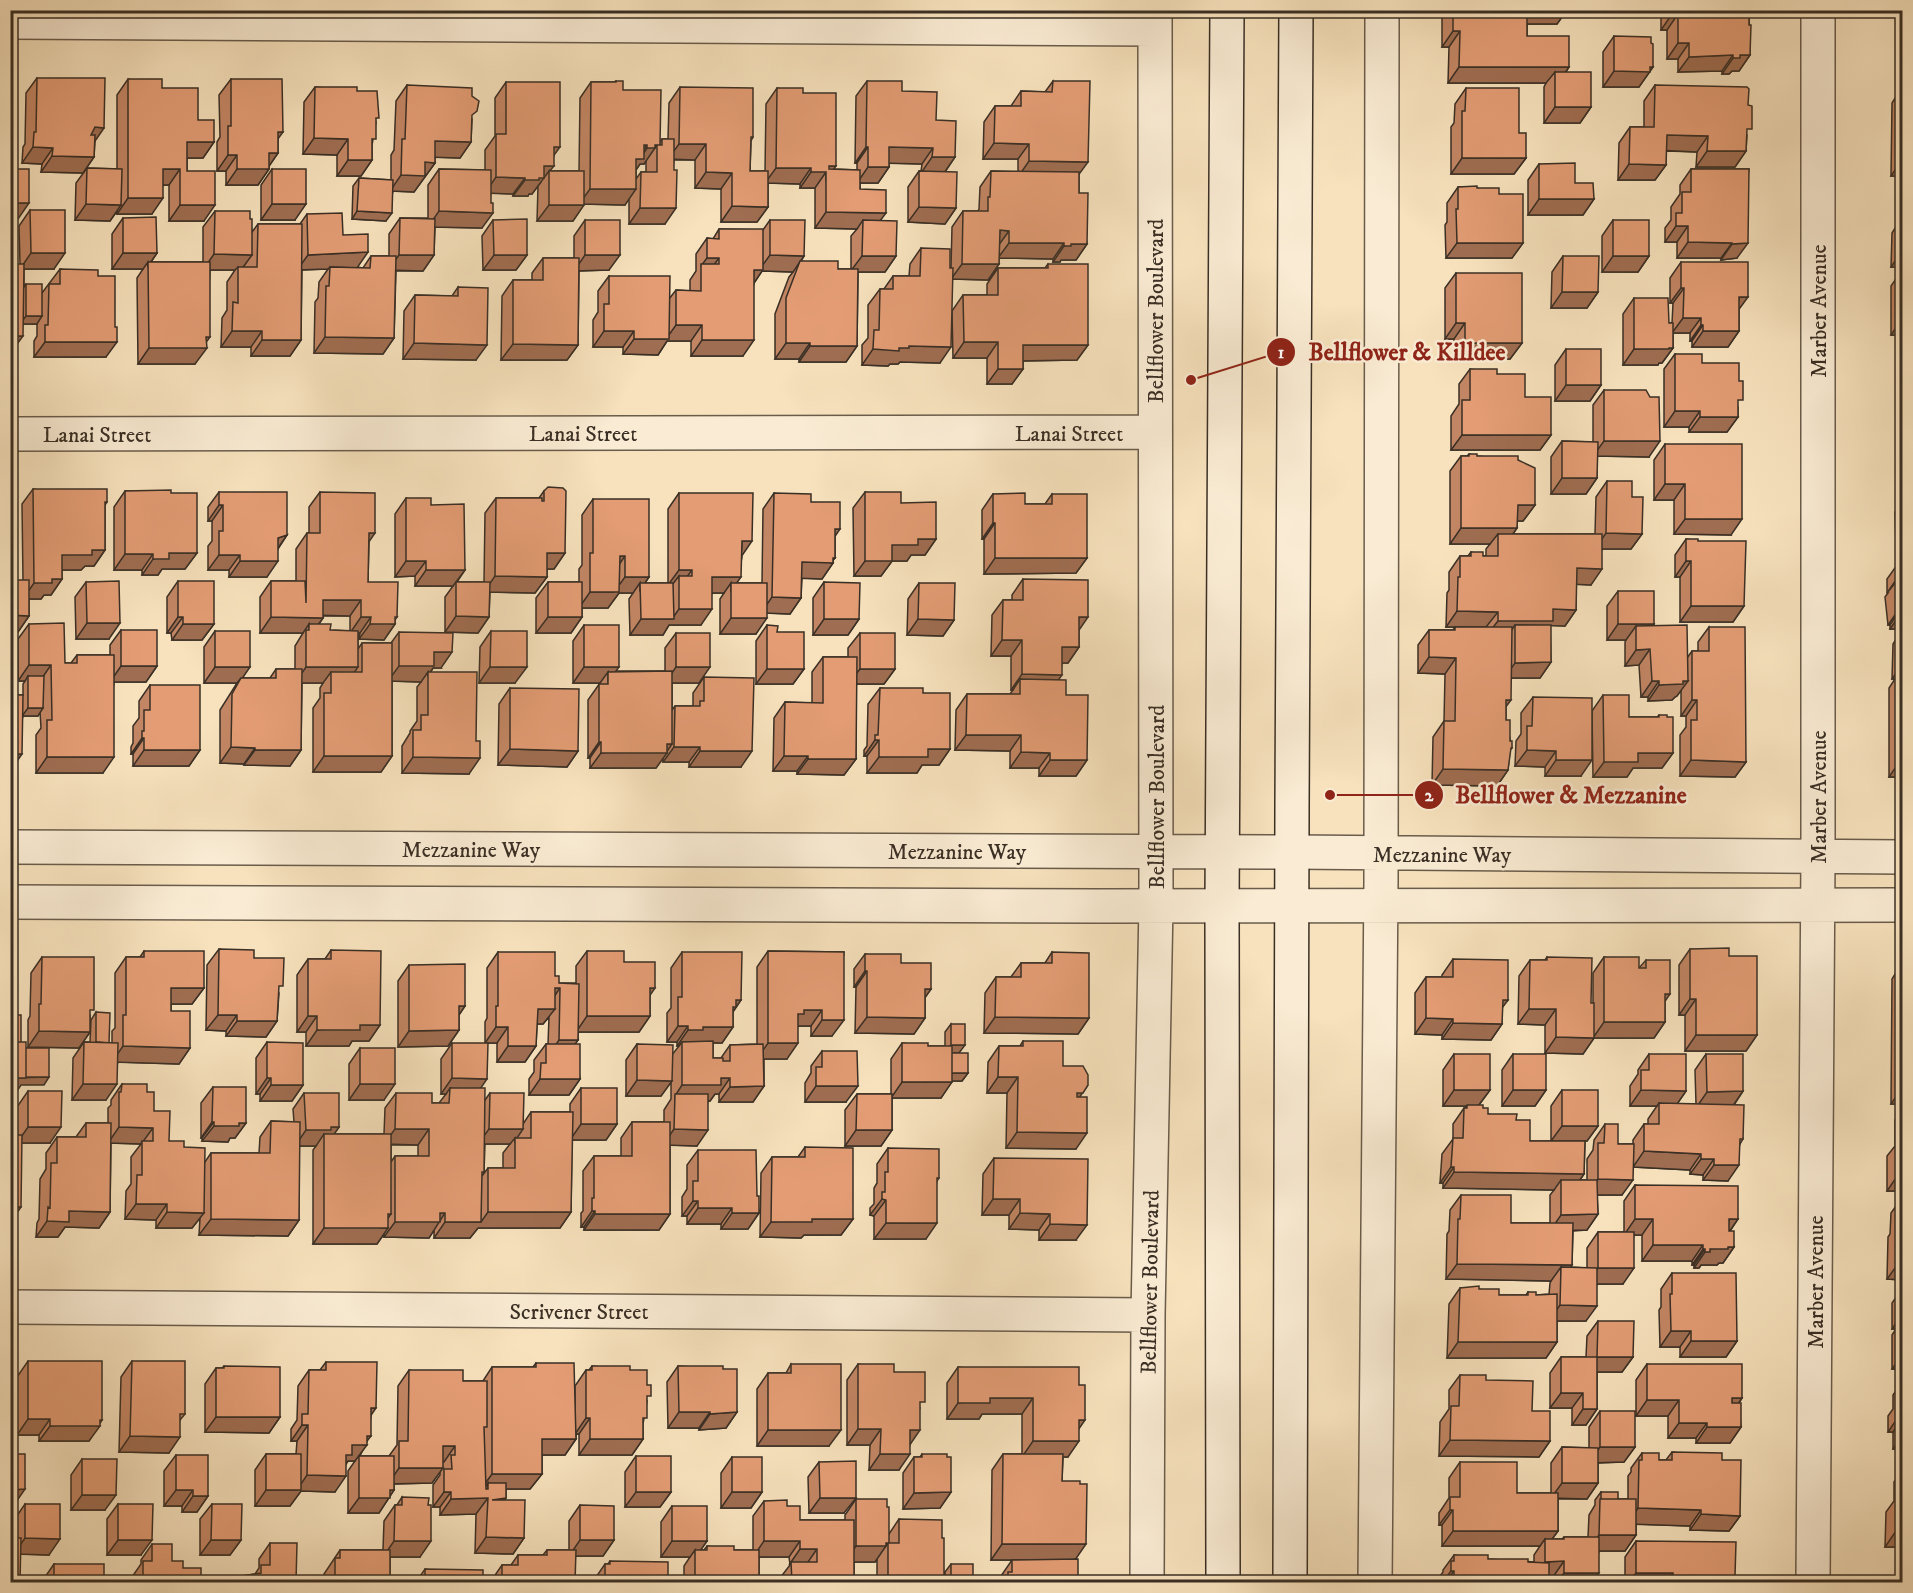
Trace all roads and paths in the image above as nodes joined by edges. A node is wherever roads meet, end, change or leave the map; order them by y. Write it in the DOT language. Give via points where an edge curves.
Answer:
graph roads {
  1 [pos="1227,10"];
  2 [pos="1296,10"];
  3 [pos="1382,10"];
  4 [pos="1818,10"];
  5 [pos="1155,20"];
  6 [pos="10,22"];
  7 [pos="1155,432"];
  8 [pos="10,434"];
  9 [pos="10,847"];
  10 [pos="1155,852"];
  11 [pos="1222,852"];
  12 [pos="1292,852"];
  13 [pos="1381,854"];
  14 [pos="1818,857"];
  15 [pos="1902,857"];
  16 [pos="10,902"];
  17 [pos="1156,904"];
  18 [pos="1818,904"];
  19 [pos="1292,905"];
  20 [pos="1381,905"];
  21 [pos="1902,905"];
  22 [pos="1222,906"];
  23 [pos="10,1307"];
  24 [pos="1148,1315"];
  25 [pos="1147,1582"];
  26 [pos="1223,1582"];
  27 [pos="1290,1582"];
  28 [pos="1375,1582"];
  29 [pos="1814,1582"];
  1 -- 11 [label="street"];
  2 -- 12 [label="street"];
  3 -- 13 [label="street"];
  4 -- 14 [label="street, Marber Avenue"];
  5 -- 6 [label="street"];
  5 -- 7 [label="street, Bellflower Boulevard"];
  7 -- 8 [label="street, Lanai Street"];
  7 -- 10 [label="street, Bellflower Boulevard"];
  9 -- 10 [label="street, Mezzanine Way"];
  10 -- 11 [label="street, Mezzanine Way"];
  10 -- 17 [label="street, Bellflower Boulevard"];
  11 -- 12 [label="street, Mezzanine Way"];
  11 -- 22 [label="street"];
  12 -- 13 [label="street, Mezzanine Way"];
  12 -- 19 [label="street"];
  13 -- 14 [label="street, Mezzanine Way"];
  13 -- 20 [label="street"];
  14 -- 15 [label="street, Mezzanine Way"];
  14 -- 18 [label="street, Marber Avenue"];
  16 -- 17 [label="street"];
  17 -- 22 [label="street"];
  17 -- 24 [label="street, Bellflower Boulevard"];
  18 -- 20 [label="street"];
  18 -- 21 [label="street"];
  18 -- 29 [label="street, Marber Avenue"];
  19 -- 20 [label="street"];
  19 -- 22 [label="street"];
  19 -- 27 [label="street"];
  20 -- 28 [label="street"];
  22 -- 26 [label="street"];
  23 -- 24 [label="street, Scrivener Street"];
  24 -- 25 [label="street, Bellflower Boulevard"];
}
